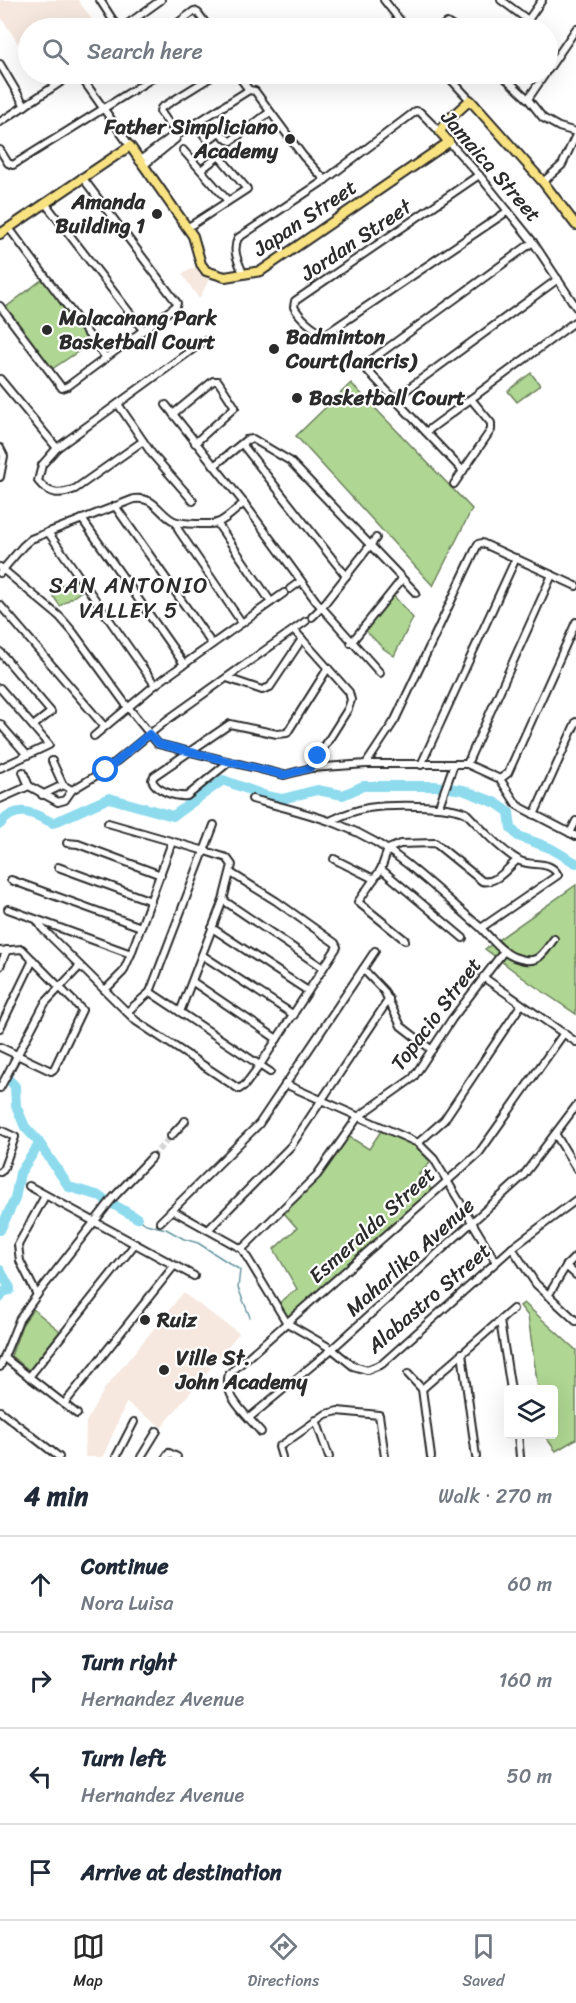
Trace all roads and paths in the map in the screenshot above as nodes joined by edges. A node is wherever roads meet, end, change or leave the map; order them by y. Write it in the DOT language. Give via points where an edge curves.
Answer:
graph roads {
  1 [pos="161,0"];
  2 [pos="385,0"];
  3 [pos="501,0"];
  4 [pos="542,0"];
  5 [pos="103,1"];
  6 [pos="112,18"];
  7 [pos="136,18"];
  8 [pos="185,18"];
  9 [pos="202,18"];
  10 [pos="398,18"];
  11 [pos="525,18"];
  12 [pos="529,18"];
  13 [pos="576,29"];
  14 [pos="558,55"];
  15 [pos="0,64"];
  16 [pos="58,84"];
  17 [pos="86,84"];
  18 [pos="138,84"];
  19 [pos="200,84"];
  20 [pos="244,84"];
  21 [pos="455,84"];
  22 [pos="512,84"];
  23 [pos="538,84"];
  24 [pos="249,90"];
  25 [pos="528,99"];
  26 [pos="470,100"];
  27 [pos="26,106"];
  28 [pos="104,108"];
  29 [pos="418,110"];
  30 [pos="270,112"];
  31 [pos="0,122"];
  32 [pos="195,123"];
  33 [pos="440,132"];
  34 [pos="576,134"];
  35 [pos="177,136"];
  36 [pos="449,142"];
  37 [pos="130,146"];
  38 [pos="0,150"];
  39 [pos="183,150"];
  40 [pos="141,163"];
  41 [pos="201,170"];
  42 [pos="479,175"];
  43 [pos="82,177"];
  44 [pos="325,180"];
  45 [pos="543,182"];
  46 [pos="228,201"];
  47 [pos="45,203"];
  48 [pos="508,211"];
  49 [pos="572,214"];
  50 [pos="576,225"];
  51 [pos="9,228"];
  52 [pos="187,228"];
  53 [pos="0,234"];
  54 [pos="533,242"];
  55 [pos="243,273"];
  56 [pos="558,279"];
  57 [pos="0,306"];
  58 [pos="576,307"];
  59 [pos="576,321"];
  60 [pos="143,330"];
  61 [pos="204,341"];
  62 [pos="106,358"];
  63 [pos="0,379"];
  64 [pos="394,399"];
  65 [pos="471,399"];
  66 [pos="118,404"];
  67 [pos="166,405"];
  68 [pos="173,414"];
  69 [pos="426,432"];
  70 [pos="142,441"];
  71 [pos="195,443"];
  72 [pos="242,444"];
  73 [pos="0,448"];
  74 [pos="57,448"];
  75 [pos="214,466"];
  76 [pos="463,471"];
  77 [pos="0,477"];
  78 [pos="454,484"];
  79 [pos="193,501"];
  80 [pos="244,503"];
  81 [pos="116,506"];
  82 [pos="82,519"];
  83 [pos="176,523"];
  84 [pos="217,524"];
  85 [pos="48,532"];
  86 [pos="376,538"];
  87 [pos="371,544"];
  88 [pos="516,558"];
  89 [pos="1,569"];
  90 [pos="552,575"];
  91 [pos="346,576"];
  92 [pos="402,579"];
  93 [pos="301,580"];
  94 [pos="576,586"];
  95 [pos="416,593"];
  96 [pos="271,602"];
  97 [pos="0,605"];
  98 [pos="321,608"];
  99 [pos="576,622"];
  100 [pos="242,623"];
  101 [pos="294,630"];
  102 [pos="302,639"];
  103 [pos="351,643"];
  104 [pos="212,644"];
  105 [pos="0,652"];
  106 [pos="184,664"];
  107 [pos="328,668"];
  108 [pos="380,673"];
  109 [pos="226,678"];
  110 [pos="155,685"];
  111 [pos="0,688"];
  112 [pos="127,706"];
  113 [pos="576,722"];
  114 [pos="0,724"];
  115 [pos="33,726"];
  116 [pos="104,726"];
  117 [pos="149,734"];
  118 [pos="94,736"];
  119 [pos="189,752"];
  120 [pos="27,755"];
  121 [pos="52,761"];
  122 [pos="229,762"];
  123 [pos="366,764"];
  124 [pos="454,764"];
  125 [pos="421,765"];
  126 [pos="467,765"];
  127 [pos="1,766"];
  128 [pos="310,768"];
  129 [pos="23,772"];
  130 [pos="500,779"];
  131 [pos="63,785"];
  132 [pos="29,786"];
  133 [pos="72,790"];
  134 [pos="42,795"];
  135 [pos="0,799"];
  136 [pos="252,799"];
  137 [pos="439,806"];
  138 [pos="534,815"];
  139 [pos="332,820"];
  140 [pos="576,821"];
  141 [pos="108,823"];
  142 [pos="214,825"];
  143 [pos="573,834"];
  144 [pos="172,842"];
  145 [pos="67,843"];
  146 [pos="388,849"];
  147 [pos="205,851"];
  148 [pos="334,859"];
  149 [pos="517,860"];
  150 [pos="58,867"];
  151 [pos="381,869"];
  152 [pos="231,873"];
  153 [pos="160,875"];
  154 [pos="374,879"];
  155 [pos="10,880"];
  156 [pos="223,900"];
  157 [pos="151,901"];
  158 [pos="8,909"];
  159 [pos="37,920"];
  160 [pos="141,927"];
  161 [pos="212,928"];
  162 [pos="481,928"];
  163 [pos="463,938"];
  164 [pos="554,939"];
  165 [pos="405,940"];
  166 [pos="4,951"];
  167 [pos="375,951"];
  168 [pos="502,953"];
  169 [pos="131,954"];
  170 [pos="202,955"];
  171 [pos="33,960"];
  172 [pos="0,966"];
  173 [pos="80,966"];
  174 [pos="323,968"];
  175 [pos="363,969"];
  176 [pos="483,978"];
  177 [pos="193,982"];
  178 [pos="60,986"];
  179 [pos="105,990"];
  180 [pos="308,991"];
  181 [pos="150,992"];
  182 [pos="389,999"];
  183 [pos="521,1005"];
  184 [pos="127,1012"];
  185 [pos="180,1012"];
  186 [pos="294,1015"];
  187 [pos="0,1028"];
  188 [pos="564,1034"];
  189 [pos="277,1039"];
  190 [pos="576,1042"];
  191 [pos="0,1047"];
  192 [pos="432,1050"];
  193 [pos="18,1055"];
  194 [pos="260,1065"];
  195 [pos="270,1072"];
  196 [pos="285,1084"];
  197 [pos="0,1088"];
  198 [pos="321,1101"];
  199 [pos="576,1106"];
  200 [pos="358,1117"];
  201 [pos="185,1120"];
  202 [pos="0,1130"];
  203 [pos="556,1135"];
  204 [pos="171,1136"];
  205 [pos="418,1143"];
  206 [pos="152,1157"];
  207 [pos="576,1168"];
  208 [pos="1,1171"];
  209 [pos="447,1180"];
  210 [pos="0,1181"];
  211 [pos="29,1186"];
  212 [pos="45,1196"];
  213 [pos="576,1200"];
  214 [pos="172,1210"];
  215 [pos="94,1222"];
  216 [pos="160,1222"];
  217 [pos="473,1223"];
  218 [pos="208,1230"];
  219 [pos="135,1244"];
  220 [pos="512,1248"];
  221 [pos="242,1249"];
  222 [pos="576,1256"];
  223 [pos="496,1262"];
  224 [pos="174,1266"];
  225 [pos="566,1266"];
  226 [pos="576,1275"];
  227 [pos="194,1276"];
  228 [pos="37,1296"];
  229 [pos="548,1296"];
  230 [pos="513,1309"];
  231 [pos="500,1321"];
  232 [pos="576,1321"];
  233 [pos="287,1323"];
  234 [pos="332,1349"];
  235 [pos="462,1353"];
  236 [pos="5,1358"];
  237 [pos="0,1367"];
  238 [pos="408,1374"];
  239 [pos="29,1377"];
  240 [pos="510,1385"];
  241 [pos="422,1389"];
  242 [pos="64,1404"];
  243 [pos="0,1411"];
  244 [pos="77,1414"];
  245 [pos="249,1418"];
  246 [pos="316,1420"];
  247 [pos="134,1422"];
  248 [pos="157,1431"];
  249 [pos="261,1432"];
  250 [pos="518,1439"];
  251 [pos="59,1457"];
  252 [pos="116,1457"];
  253 [pos="141,1457"];
  254 [pos="166,1457"];
  255 [pos="177,1457"];
  256 [pos="282,1457"];
  257 [pos="329,1457"];
  258 [pos="385,1457"];
  259 [pos="430,1457"];
  260 [pos="476,1457"];
  261 [pos="520,1457"];
  1 -- 7 [label="street"];
  2 -- 10 [label="street"];
  3 -- 11 [label="street"];
  4 -- 12 [label="street"];
  5 -- 6 [label="street"];
  8 -- 9 [label="street" via="194,11"];
  13 -- 14 [label="street"];
  15 -- 27 [label="street"];
  16 -- 27 [label="street"];
  17 -- 28 [label="street"];
  18 -- 28 [label="street"];
  19 -- 35 [label="street" via="161,108"];
  20 -- 24 [label="street"];
  21 -- 26 [label="street"];
  22 -- 25 [label="street"];
  23 -- 25 [label="street"];
  24 -- 30 [label="street" via="255,91"];
  24 -- 32 [label="street"];
  25 -- 34 [label="street" via="551,124"];
  26 -- 33 [label="main road"];
  26 -- 45 [label="main road"];
  27 -- 31 [label="street"];
  28 -- 37 [label="street"];
  28 -- 38 [label="street" via="13,165"];
  29 -- 33 [label="street, Jamaica Street"];
  29 -- 44 [label="street, Japan Street"];
  30 -- 32 [label="street" via="231,141 219,132 207,139"];
  30 -- 44 [label="street"];
  32 -- 35 [label="street"];
  33 -- 36 [label="main road, Jamaica Street"];
  34 -- 45 [label="street" via="562,165"];
  35 -- 40 [label="street"];
  36 -- 42 [label="street, Jamaica Street"];
  36 -- 55 [label="main road, Japan Street" via="261,271"];
  37 -- 40 [label="main road"];
  37 -- 43 [label="main road"];
  39 -- 41 [label="street"];
  40 -- 52 [label="main road"];
  41 -- 46 [label="street"];
  41 -- 46 [label="street" via="219,156 247,189"];
  42 -- 48 [label="street, Jamaica Street"];
  42 -- 48 [label="street, Jordan Street" via="295,301 297,314 326,334"];
  43 -- 47 [label="main road"];
  43 -- 60 [label="street" via="177,303"];
  44 -- 55 [label="street, Japan Street" via="238,238 235,251"];
  45 -- 49 [label="main road"];
  46 -- 52 [label="street"];
  47 -- 51 [label="main road"];
  47 -- 60 [label="street"];
  48 -- 54 [label="street, Jamaica Street"];
  49 -- 50 [label="main road"];
  51 -- 53 [label="main road"];
  51 -- 62 [label="street"];
  52 -- 55 [label="main road" via="206,271 225,277"];
  54 -- 56 [label="street, Jamaica Street"];
  54 -- 64 [label="street" via="367,363 367,370"];
  56 -- 58 [label="street, Jamaica Street"];
  56 -- 64 [label="street"];
  57 -- 62 [label="street" via="62,388"];
  59 -- 65 [label="street"];
  60 -- 62 [label="street"];
  61 -- 66 [label="street"];
  63 -- 74 [label="street"];
  64 -- 69 [label="street"];
  65 -- 69 [label="street"];
  65 -- 76 [label="street" via="491,423 491,430"];
  66 -- 70 [label="street"];
  66 -- 74 [label="street"];
  67 -- 68 [label="street"];
  68 -- 71 [label="street"];
  68 -- 71 [label="street" via="218,381 235,407"];
  69 -- 76 [label="street"];
  70 -- 74 [label="street" via="64,493 51,493 38,481 42,465"];
  70 -- 79 [label="street"];
  71 -- 75 [label="street"];
  72 -- 75 [label="street"];
  72 -- 87 [label="street" via="253,439 290,461"];
  72 -- 91 [label="street"];
  73 -- 77 [label="street" via="4,459"];
  75 -- 80 [label="street"];
  76 -- 78 [label="street"];
  80 -- 84 [label="street"];
  80 -- 93 [label="street"];
  81 -- 82 [label="street"];
  81 -- 83 [label="street" via="141,498 158,506"];
  81 -- 104 [label="street"];
  82 -- 85 [label="street"];
  82 -- 106 [label="street"];
  83 -- 84 [label="street"];
  83 -- 100 [label="street"];
  84 -- 96 [label="street"];
  85 -- 89 [label="street" via="31,539"];
  85 -- 110 [label="street"];
  86 -- 87 [label="street"];
  87 -- 91 [label="street"];
  87 -- 92 [label="street"];
  88 -- 90 [label="street"];
  88 -- 123 [label="street" via="482,543 477,545 395,720"];
  88 -- 125 [label="street"];
  89 -- 112 [label="street" via="60,617"];
  90 -- 94 [label="street"];
  90 -- 126 [label="street"];
  91 -- 98 [label="street"];
  92 -- 95 [label="street"];
  92 -- 103 [label="street"];
  93 -- 96 [label="street"];
  93 -- 98 [label="street"];
  96 -- 100 [label="street"];
  97 -- 116 [label="street"];
  98 -- 101 [label="street"];
  98 -- 103 [label="street"];
  99 -- 130 [label="street" via="511,767"];
  100 -- 104 [label="street"];
  101 -- 102 [label="street"];
  101 -- 109 [label="street"];
  102 -- 107 [label="street"];
  102 -- 109 [label="street" via="270,687 262,690"];
  103 -- 108 [label="street"];
  104 -- 106 [label="street"];
  105 -- 115 [label="street" via="51,712"];
  106 -- 110 [label="street"];
  107 -- 119 [label="street" via="287,733 235,723"];
  107 -- 128 [label="street" via="349,692 351,700"];
  109 -- 117 [label="street"];
  110 -- 112 [label="street"];
  111 -- 115 [label="street"];
  112 -- 116 [label="street"];
  112 -- 117 [label="street"];
  113 -- 138 [label="street"];
  114 -- 120 [label="street"];
  115 -- 120 [label="street" via="49,746"];
  116 -- 118 [label="street"];
  117 -- 119 [label="street" via="159,744"];
  117 -- 133 [label="street" via="107,769"];
  119 -- 122 [label="street"];
  119 -- 122 [label="street" via="154,776 154,786 187,796"];
  120 -- 127 [label="street"];
  121 -- 131 [label="street"];
  122 -- 128 [label="street" via="284,775"];
  123 -- 125 [label="street"];
  123 -- 128 [label="street"];
  124 -- 125 [label="street"];
  124 -- 126 [label="street"];
  124 -- 137 [label="street"];
  126 -- 130 [label="street"];
  129 -- 132 [label="street"];
  130 -- 138 [label="street" via="517,805"];
  131 -- 133 [label="street"];
  131 -- 134 [label="street"];
  132 -- 134 [label="street"];
  132 -- 135 [label="street"];
  133 -- 134 [label="street" via="61,802"];
  136 -- 139 [label="street"];
  137 -- 139 [label="street" via="368,808"];
  137 -- 149 [label="street" via="466,813"];
  138 -- 143 [label="street"];
  139 -- 146 [label="street"];
  140 -- 143 [label="street"];
  141 -- 144 [label="street"];
  142 -- 147 [label="street"];
  144 -- 147 [label="street"];
  144 -- 153 [label="street"];
  145 -- 153 [label="street"];
  146 -- 149 [label="street" via="400,844 435,843 488,882"];
  146 -- 151 [label="street"];
  146 -- 162 [label="street"];
  147 -- 152 [label="street" via="227,858 232,865"];
  147 -- 181 [label="street"];
  148 -- 154 [label="street"];
  149 -- 162 [label="street" via="547,865 558,875"];
  150 -- 157 [label="street"];
  151 -- 154 [label="street"];
  151 -- 163 [label="street"];
  152 -- 156 [label="street"];
  152 -- 174 [label="street" via="335,943 337,947"];
  153 -- 157 [label="street"];
  154 -- 165 [label="street" via="358,902"];
  155 -- 160 [label="street"];
  156 -- 161 [label="street"];
  156 -- 174 [label="street"];
  157 -- 160 [label="street"];
  158 -- 159 [label="street"];
  159 -- 169 [label="street"];
  159 -- 173 [label="street"];
  160 -- 169 [label="street"];
  161 -- 170 [label="street"];
  161 -- 180 [label="street"];
  162 -- 168 [label="street"];
  164 -- 168 [label="street" via="539,959 532,961"];
  166 -- 171 [label="street" via="22,949"];
  166 -- 172 [label="street"];
  167 -- 175 [label="street"];
  168 -- 176 [label="street, Topacio Street"];
  169 -- 179 [label="street" via="123,972"];
  170 -- 177 [label="street"];
  170 -- 186 [label="street"];
  171 -- 178 [label="street"];
  171 -- 187 [label="street"];
  173 -- 178 [label="street"];
  173 -- 179 [label="street"];
  174 -- 180 [label="street"];
  175 -- 182 [label="street"];
  175 -- 196 [label="street"];
  176 -- 183 [label="street"];
  176 -- 192 [label="street, Topacio Street"];
  177 -- 185 [label="street"];
  177 -- 189 [label="street"];
  178 -- 193 [label="street" via="45,1003"];
  178 -- 193 [label="street" via="82,1010 54,1069 48,1070"];
  179 -- 184 [label="street"];
  180 -- 186 [label="street"];
  181 -- 184 [label="street"];
  181 -- 185 [label="street"];
  182 -- 192 [label="street" via="401,1026"];
  182 -- 198 [label="street"];
  183 -- 188 [label="street"];
  183 -- 205 [label="street" via="444,1120"];
  184 -- 194 [label="street" via="239,1089"];
  185 -- 194 [label="street"];
  186 -- 189 [label="street"];
  188 -- 190 [label="street"];
  188 -- 209 [label="street, Esmeralda Street" via="479,1153"];
  189 -- 194 [label="street"];
  191 -- 193 [label="street"];
  192 -- 200 [label="street, Topacio Street" via="413,1077"];
  193 -- 197 [label="street"];
  194 -- 195 [label="street"];
  196 -- 198 [label="street"];
  196 -- 214 [label="street" via="259,1124"];
  198 -- 200 [label="street"];
  198 -- 218 [label="street" via="291,1146"];
  199 -- 203 [label="street, Maharlika Avenue"];
  200 -- 205 [label="street"];
  200 -- 221 [label="street, Topacio Street" via="317,1175"];
  201 -- 204 [label="street"];
  202 -- 208 [label="street" via="15,1137"];
  203 -- 207 [label="street"];
  203 -- 217 [label="street, Maharlika Avenue" via="523,1176"];
  205 -- 209 [label="street"];
  206 -- 215 [label="street"];
  208 -- 210 [label="street"];
  209 -- 217 [label="street"];
  209 -- 233 [label="street, Esmeralda Street"];
  211 -- 212 [label="street"];
  212 -- 215 [label="street"];
  212 -- 228 [label="street" via="18,1245 20,1262"];
  213 -- 220 [label="street, Alabastro Street"];
  214 -- 216 [label="street"];
  214 -- 218 [label="street, Alabastro Street"];
  215 -- 219 [label="street"];
  215 -- 228 [label="street"];
  217 -- 223 [label="street"];
  217 -- 234 [label="street, Maharlika Avenue"];
  218 -- 221 [label="street, Alabastro Street"];
  219 -- 224 [label="street"];
  219 -- 239 [label="street"];
  220 -- 223 [label="street, Alabastro Street"];
  220 -- 229 [label="street"];
  221 -- 233 [label="street, Alabastro Street"];
  222 -- 225 [label="street"];
  223 -- 234 [label="street, Alabastro Street" via="374,1368 360,1369"];
  224 -- 227 [label="street"];
  224 -- 242 [label="street"];
  225 -- 226 [label="street"];
  225 -- 229 [label="street"];
  228 -- 236 [label="street" via="19,1320"];
  229 -- 232 [label="street"];
  230 -- 231 [label="street"];
  231 -- 235 [label="street"];
  231 -- 240 [label="street"];
  233 -- 234 [label="street, Alabastro Street"];
  233 -- 245 [label="street, Esmeralda Street" via="230,1374 230,1394"];
  234 -- 245 [label="street, Maharlika Avenue"];
  235 -- 241 [label="street"];
  235 -- 260 [label="street"];
  236 -- 237 [label="street"];
  236 -- 239 [label="street"];
  238 -- 241 [label="street"];
  239 -- 242 [label="street"];
  241 -- 259 [label="street"];
  242 -- 244 [label="street"];
  243 -- 251 [label="street"];
  245 -- 249 [label="street, Esmeralda Street"];
  246 -- 256 [label="street" via="279,1447"];
  246 -- 257 [label="street"];
  246 -- 258 [label="street" via="338,1411 379,1415"];
  247 -- 252 [label="street"];
  248 -- 253 [label="street"];
  250 -- 261 [label="street"];
  254 -- 255 [label="street" via="169,1453"];
}
